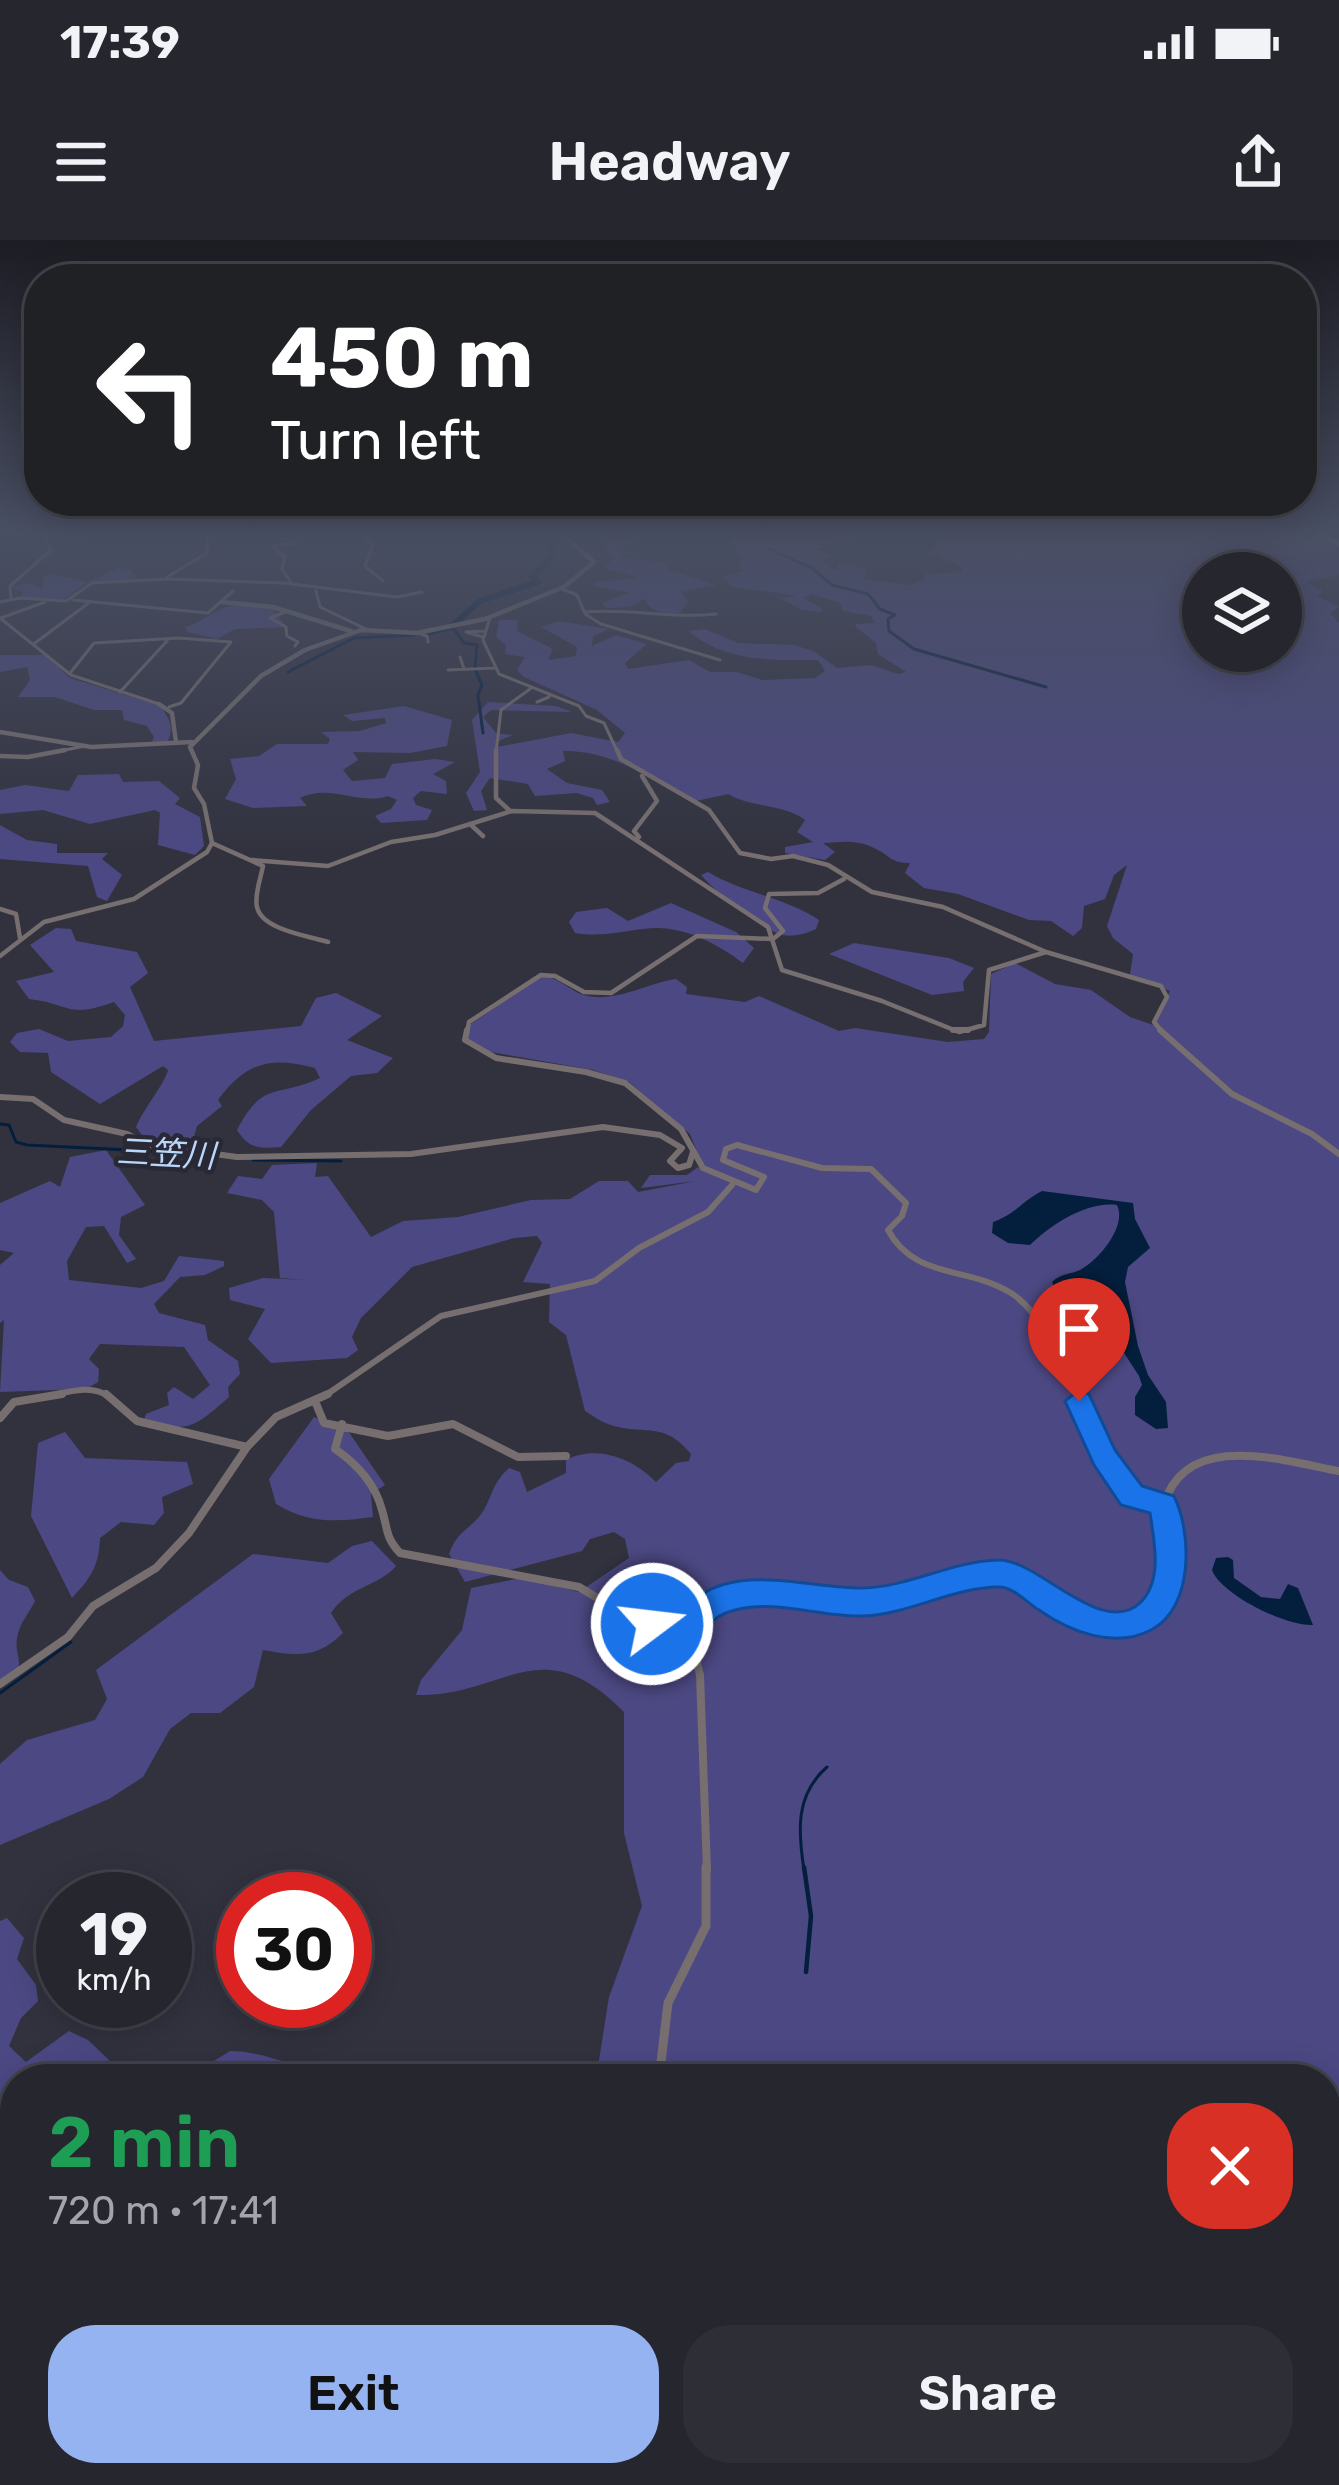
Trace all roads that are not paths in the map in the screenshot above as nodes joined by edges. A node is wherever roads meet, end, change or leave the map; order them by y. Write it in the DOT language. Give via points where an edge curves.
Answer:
graph roads {
  1 [pos="32,641"];
  2 [pos="38,641"];
  3 [pos="133,641"];
  4 [pos="166,641"];
  5 [pos="212,641"];
  6 [pos="296,641"];
  7 [pos="335,641"];
  8 [pos="486,641"];
  9 [pos="644,641"];
  10 [pos="35,643"];
  11 [pos="295,646"];
  12 [pos="460,657"];
  13 [pos="719,660"];
  14 [pos="495,668"];
  15 [pos="464,669"];
  16 [pos="448,670"];
  17 [pos="70,672"];
  18 [pos="530,689"];
  19 [pos="120,692"];
  20 [pos="549,697"];
  21 [pos="537,702"];
  22 [pos="159,704"];
  23 [pos="169,707"];
  24 [pos="0,732"];
  25 [pos="176,742"];
  26 [pos="192,742"];
  27 [pos="72,746"];
  28 [pos="0,756"];
  29 [pos="641,772"];
  30 [pos="512,811"];
  31 [pos="470,824"];
  32 [pos="483,836"];
  33 [pos="642,842"];
  34 [pos="212,843"];
  35 [pos="252,860"];
  36 [pos="844,879"];
  37 [pos="0,909"];
  38 [pos="20,938"];
  39 [pos="773,939"];
  40 [pos="328,942"];
  41 [pos="1046,952"];
  42 [pos="0,956"];
  43 [pos="0,1097"];
  44 [pos="694,1148"];
  45 [pos="1339,1154"];
  46 [pos="732,1185"];
  47 [pos="315,1402"];
  48 [pos="0,1420"];
  49 [pos="342,1424"];
  50 [pos="248,1447"];
  51 [pos="566,1456"];
  52 [pos="1339,1472"];
  53 [pos="1163,1505"];
  54 [pos="688,1630"];
  55 [pos="0,1684"];
  56 [pos="660,2064"];
  1 -- 10 [label="street"];
  2 -- 10 [label="street"];
  3 -- 17 [label="street" via="91,644"];
  4 -- 19 [label="street"];
  5 -- 23 [label="street" via="231,642 182,703"];
  6 -- 11 [label="street"];
  7 -- 26 [label="street" via="265,674"];
  8 -- 14 [label="street"];
  9 -- 13 [label="street"];
  10 -- 17 [label="street"];
  12 -- 15 [label="street"];
  14 -- 15 [label="street"];
  14 -- 18 [label="street"];
  15 -- 16 [label="street"];
  17 -- 19 [label="street"];
  18 -- 20 [label="street"];
  18 -- 30 [label="street" via="497,717 496,798"];
  19 -- 22 [label="street"];
  20 -- 21 [label="street"];
  20 -- 29 [label="street" via="604,723 618,756"];
  22 -- 23 [label="street"];
  23 -- 25 [label="street"];
  24 -- 27 [label="street"];
  25 -- 26 [label="street"];
  25 -- 27 [label="street"];
  26 -- 34 [label="street" via="194,788"];
  27 -- 28 [label="street"];
  29 -- 33 [label="street" via="657,801 634,831"];
  29 -- 36 [label="street" via="709,810 742,854 794,856"];
  30 -- 31 [label="street"];
  30 -- 33 [label="street" via="595,813"];
  31 -- 32 [label="street"];
  31 -- 35 [label="street" via="328,866"];
  33 -- 39 [label="street" via="768,927"];
  34 -- 35 [label="street"];
  34 -- 38 [label="street" via="142,896 65,914"];
  35 -- 40 [label="street" via="263,869 259,914"];
  36 -- 39 [label="street" via="818,893 769,894 765,908 783,932"];
  36 -- 41 [label="street" via="943,907"];
  37 -- 38 [label="street" via="16,914"];
  38 -- 42 [label="street"];
  39 -- 41 [label="street" via="778,965 791,976 958,1032 984,1025 989,970"];
  39 -- 44 [label="street" via="697,936 610,993 538,976 464,1028 473,1048 622,1082"];
  41 -- 45 [label="street" via="1161,986 1167,997 1154,1022 1192,1067 1265,1113 1317,1133"];
  43 -- 44 [label="street" via="33,1099 51,1117 128,1133 151,1146 274,1159 445,1151 582,1129 661,1132 682,1148 670,1161 678,1168 689,1165"];
  44 -- 46 [label="street" via="700,1166"];
  46 -- 47 [label="street" via="708,1213 595,1281 441,1316"];
  46 -- 53 [label="street" via="749,1191 764,1182 755,1169 723,1160 737,1145 822,1168 878,1173 906,1202 888,1229 891,1238 923,1265 1024,1303 1114,1471 1136,1499"];
  47 -- 49 [label="street" via="324,1423"];
  47 -- 50 [label="street" via="276,1417"];
  48 -- 50 [label="street" via="14,1402 103,1391 137,1421"];
  49 -- 51 [label="street" via="388,1436 457,1424 518,1460"];
  49 -- 54 [label="street" via="335,1449 364,1470 386,1518 386,1538 400,1553 580,1587 624,1614"];
  50 -- 55 [label="street" via="156,1568 93,1606 68,1637"];
  52 -- 53 [label="street" via="1249,1458 1199,1462 1182,1470"];
  53 -- 54 [label="street" via="1168,1580 1156,1608 1132,1623 1088,1620 1016,1576 998,1574 864,1602 735,1595 703,1609"];
  54 -- 56 [label="street" via="700,1675 708,1916 666,2008"];
}
